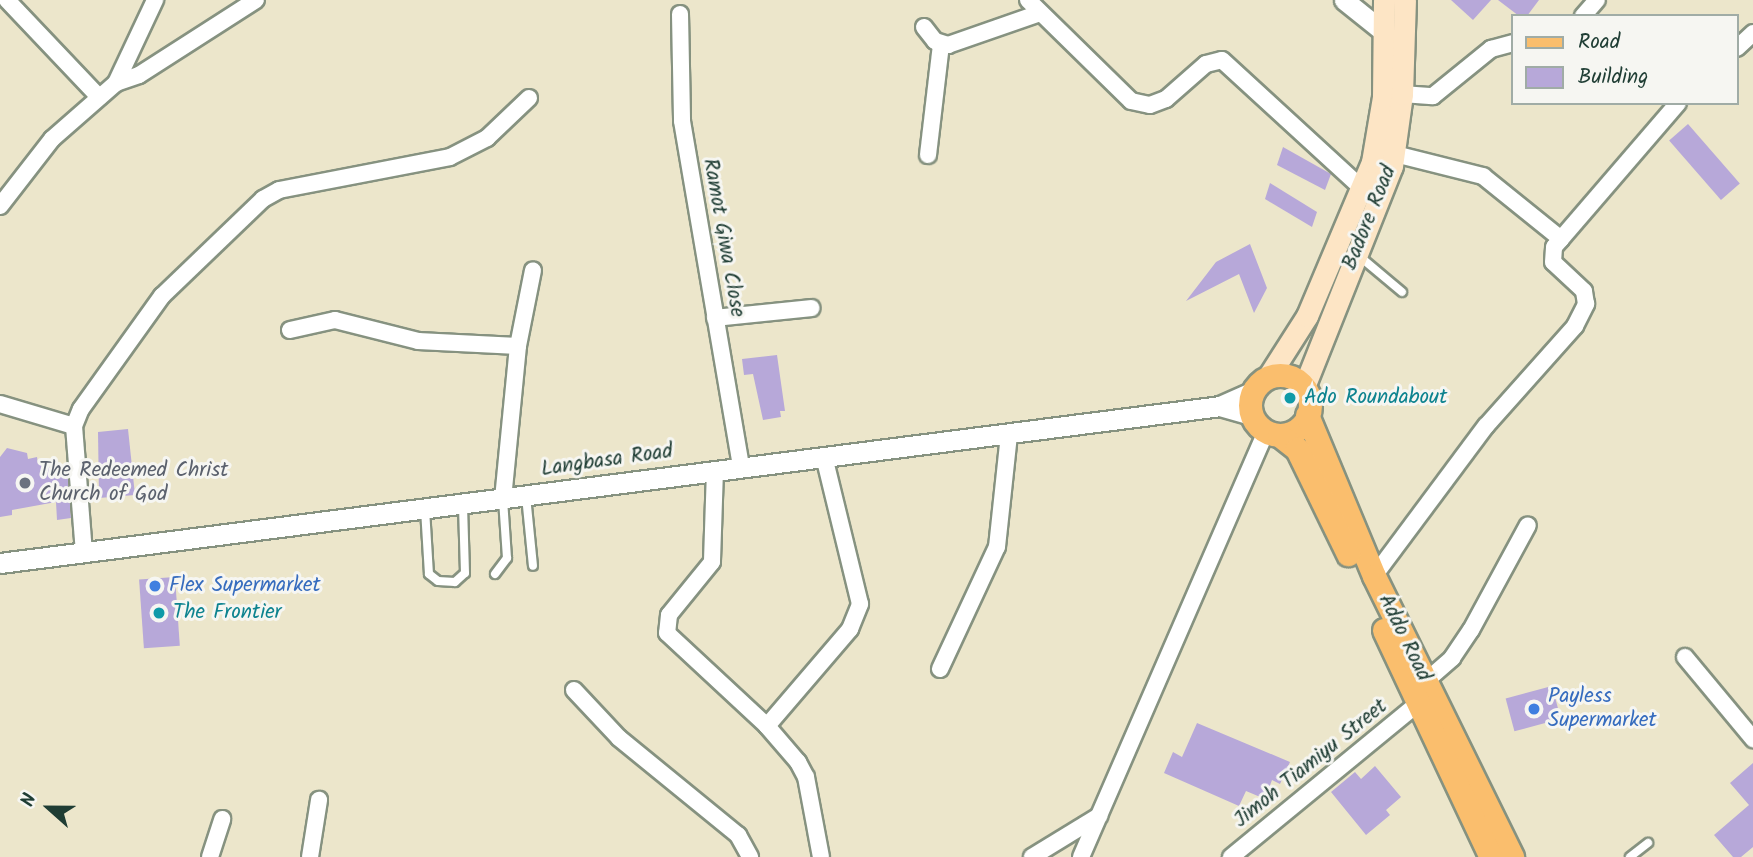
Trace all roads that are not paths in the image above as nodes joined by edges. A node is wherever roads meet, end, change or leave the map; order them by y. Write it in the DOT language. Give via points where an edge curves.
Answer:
graph roads {
  1 [pos="7,0"];
  2 [pos="155,0"];
  3 [pos="256,0"];
  4 [pos="1028,0"];
  5 [pos="1344,0"];
  6 [pos="1384,0"];
  7 [pos="1405,0"];
  8 [pos="1597,0"];
  9 [pos="1040,13"];
  10 [pos="680,14"];
  11 [pos="1585,14"];
  12 [pos="924,27"];
  13 [pos="1384,32"];
  14 [pos="1753,33"];
  15 [pos="1512,43"];
  16 [pos="941,45"];
  17 [pos="1739,46"];
  18 [pos="116,83"];
  19 [pos="1402,94"];
  20 [pos="99,97"];
  21 [pos="529,98"];
  22 [pos="1676,105"];
  23 [pos="1395,154"];
  24 [pos="928,155"];
  25 [pos="1363,189"];
  26 [pos="0,206"];
  27 [pos="1561,239"];
  28 [pos="1357,255"];
  29 [pos="533,270"];
  30 [pos="1402,292"];
  31 [pos="811,308"];
  32 [pos="715,318"];
  33 [pos="290,330"];
  34 [pos="518,346"];
  35 [pos="1270,374"];
  36 [pos="1304,387"];
  37 [pos="1254,391"];
  38 [pos="0,404"];
  39 [pos="1220,407"];
  40 [pos="1307,415"];
  41 [pos="74,426"];
  42 [pos="1265,427"];
  43 [pos="1009,434"];
  44 [pos="824,456"];
  45 [pos="741,467"];
  46 [pos="715,470"];
  47 [pos="526,495"];
  48 [pos="503,499"];
  49 [pos="463,504"];
  50 [pos="425,509"];
  51 [pos="1528,525"];
  52 [pos="84,552"];
  53 [pos="0,563"];
  54 [pos="533,566"];
  55 [pos="495,574"];
  56 [pos="1374,576"];
  57 [pos="1685,657"];
  58 [pos="940,669"];
  59 [pos="1426,681"];
  60 [pos="574,690"];
  61 [pos="1418,704"];
  62 [pos="767,726"];
  63 [pos="1753,739"];
  64 [pos="319,800"];
  65 [pos="1099,816"];
  66 [pos="222,820"];
  67 [pos="1648,843"];
  68 [pos="1486,855"];
  69 [pos="210,857"];
  70 [pos="310,857"];
  71 [pos="750,857"];
  72 [pos="821,857"];
  73 [pos="1032,857"];
  74 [pos="1081,857"];
  75 [pos="1231,857"];
  76 [pos="1512,857"];
  77 [pos="1630,857"];
  1 -- 20 [label="street"];
  2 -- 18 [label="street"];
  3 -- 18 [label="street" via="139,75"];
  4 -- 9 [label="street"];
  5 -- 13 [label="street"];
  6 -- 13 [label="main road, Badore Road"];
  7 -- 19 [label="main road, Badore Road"];
  8 -- 11 [label="street"];
  9 -- 16 [label="street"];
  9 -- 25 [label="street" via="1131,101 1150,105 1166,99 1206,64 1222,60"];
  10 -- 32 [label="street, Ramot Giwa Close" via="681,109"];
  12 -- 16 [label="street"];
  13 -- 25 [label="main road, Badore Road" via="1379,132"];
  14 -- 17 [label="street"];
  15 -- 19 [label="street" via="1491,49 1433,96"];
  16 -- 24 [label="street"];
  18 -- 20 [label="street"];
  19 -- 23 [label="main road, Badore Road"];
  20 -- 26 [label="street" via="52,139"];
  21 -- 41 [label="street" via="487,138 450,157 279,190 263,199 162,296 81,409"];
  22 -- 27 [label="street"];
  23 -- 27 [label="street" via="1483,176"];
  23 -- 28 [label="main road, Badore Road"];
  25 -- 35 [label="main road, Badore Road" via="1307,316"];
  27 -- 56 [label="street" via="1553,262 1584,291 1582,316 1486,426"];
  28 -- 30 [label="lane"];
  28 -- 36 [label="main road, Badore Road"];
  29 -- 34 [label="street"];
  31 -- 32 [label="street"];
  32 -- 45 [label="street, Ramot Giwa Close"];
  33 -- 34 [label="street" via="335,320 418,341"];
  34 -- 48 [label="street"];
  35 -- 36 [label="main road" via="1293,378"];
  35 -- 37 [label="main road"];
  36 -- 40 [label="main road" via="1310,400"];
  37 -- 39 [label="street"];
  37 -- 42 [label="main road"];
  38 -- 41 [label="street"];
  39 -- 42 [label="street"];
  39 -- 43 [label="street, Langbasa Road"];
  40 -- 42 [label="main road" via="1294,432"];
  40 -- 56 [label="main road, Addo Road"];
  41 -- 52 [label="street"];
  42 -- 61 [label="main road, Addo Road" via="1297,449"];
  42 -- 65 [label="street"];
  43 -- 44 [label="street, Langbasa Road"];
  43 -- 58 [label="street" via="997,547"];
  44 -- 45 [label="street, Langbasa Road"];
  44 -- 62 [label="street" via="860,604 850,629"];
  45 -- 46 [label="street, Langbasa Road"];
  46 -- 47 [label="street, Langbasa Road"];
  46 -- 62 [label="street" via="712,562 665,624 667,633"];
  47 -- 48 [label="street, Langbasa Road"];
  47 -- 54 [label="lane"];
  48 -- 49 [label="street, Langbasa Road"];
  48 -- 55 [label="lane" via="507,558"];
  49 -- 50 [label="street, Langbasa Road"];
  49 -- 50 [label="lane" via="465,573 454,582 438,581 429,573"];
  50 -- 52 [label="street, Langbasa Road"];
  51 -- 59 [label="street" via="1471,630 1452,658"];
  52 -- 53 [label="street, Langbasa Road"];
  56 -- 59 [label="main road, Addo Road"];
  57 -- 63 [label="street"];
  59 -- 76 [label="main road, Addo Road"];
  60 -- 71 [label="street" via="629,747 737,835"];
  61 -- 68 [label="main road, Addo Road"];
  61 -- 75 [label="street, Jimoh Tiamiyu Street"];
  62 -- 72 [label="street" via="806,777"];
  64 -- 70 [label="street"];
  65 -- 73 [label="street"];
  65 -- 74 [label="street"];
  66 -- 69 [label="street"];
  67 -- 77 [label="lane"];
}
